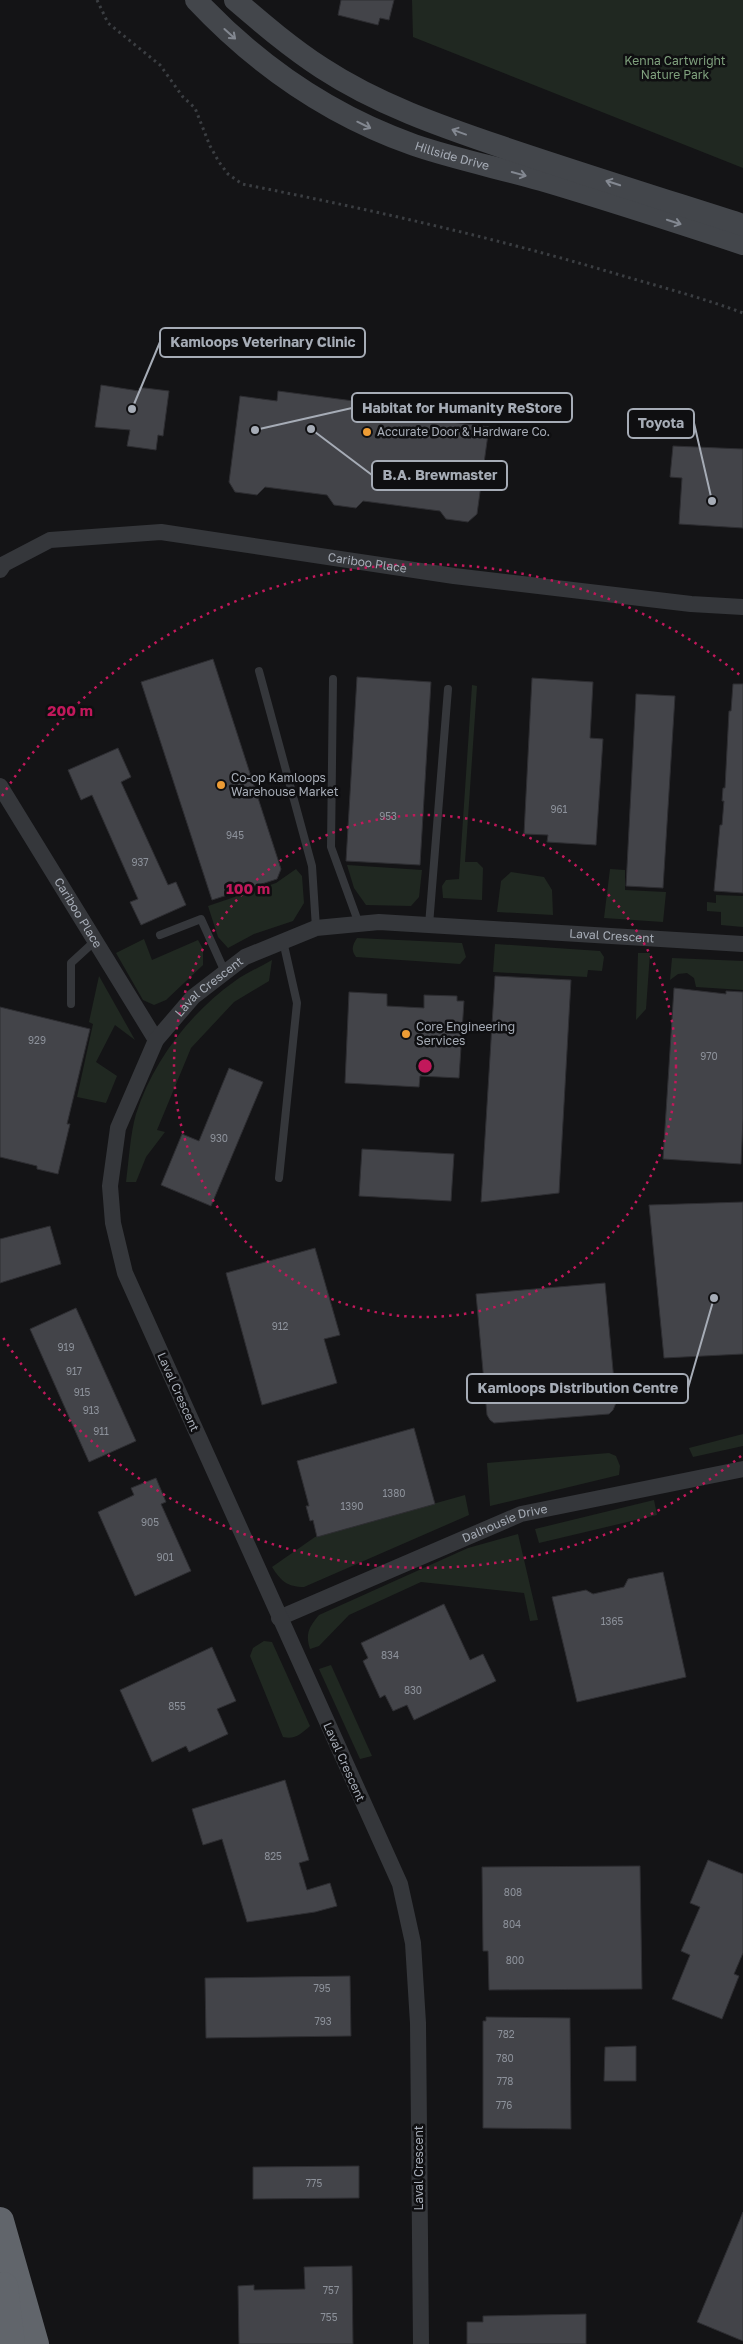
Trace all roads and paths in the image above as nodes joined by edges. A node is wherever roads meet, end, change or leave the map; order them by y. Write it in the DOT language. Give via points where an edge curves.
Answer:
graph roads {
  1 [pos="97,0"];
  2 [pos="196,0"];
  3 [pos="235,0"];
  4 [pos="743,225"];
  5 [pos="743,244"];
  6 [pos="743,313"];
  7 [pos="0,570"];
  8 [pos="743,607"];
  9 [pos="259,671"];
  10 [pos="334,679"];
  11 [pos="448,689"];
  12 [pos="0,786"];
  13 [pos="359,924"];
  14 [pos="429,925"];
  15 [pos="316,928"];
  16 [pos="160,934"];
  17 [pos="95,941"];
  18 [pos="283,941"];
  19 [pos="743,944"];
  20 [pos="225,972"];
  21 [pos="71,1004"];
  22 [pos="156,1040"];
  23 [pos="279,1178"];
  24 [pos="743,1469"];
  25 [pos="279,1618"];
  26 [pos="0,2221"];
  27 [pos="0,2249"];
  28 [pos="11,2344"];
  29 [pos="35,2344"];
  30 [pos="421,2344"];
  1 -- 6 [label="path" via="108,23 160,65 195,108 219,162 242,184 516,246"];
  2 -- 5 [label="main road, Hillside Drive, one-way" via="270,68 307,94 376,130 415,145 541,180"];
  4 -- 3 [label="main road, Hillside Drive, one-way" via="455,131 390,105 322,69"];
  7 -- 8 [label="street, Cariboo Place" via="4,564 50,540 161,532 454,576 691,604"];
  9 -- 15 [label="lane" via="312,866"];
  10 -- 13 [label="lane" via="331,847"];
  11 -- 14 [label="lane"];
  12 -- 17 [label="street, Cariboo Place"];
  13 -- 14 [label="street, Laval Crescent"];
  13 -- 15 [label="street, Laval Crescent"];
  14 -- 19 [label="street, Laval Crescent"];
  15 -- 18 [label="street, Laval Crescent"];
  16 -- 20 [label="lane" via="201,918"];
  17 -- 21 [label="lane" via="71,963"];
  17 -- 22 [label="street, Cariboo Place"];
  18 -- 20 [label="street, Laval Crescent" via="245,957"];
  18 -- 23 [label="lane" via="297,1003"];
  20 -- 22 [label="street, Laval Crescent" via="193,997"];
  22 -- 25 [label="street, Laval Crescent" via="118,1128 110,1186 113,1223 125,1273"];
  24 -- 25 [label="street, Dalhousie Drive" via="521,1514"];
  25 -- 30 [label="street, Laval Crescent" via="400,1884 413,1943 418,2023"];
  26 -- 29 [label="highway"];
  27 -- 28 [label="highway"];
}
